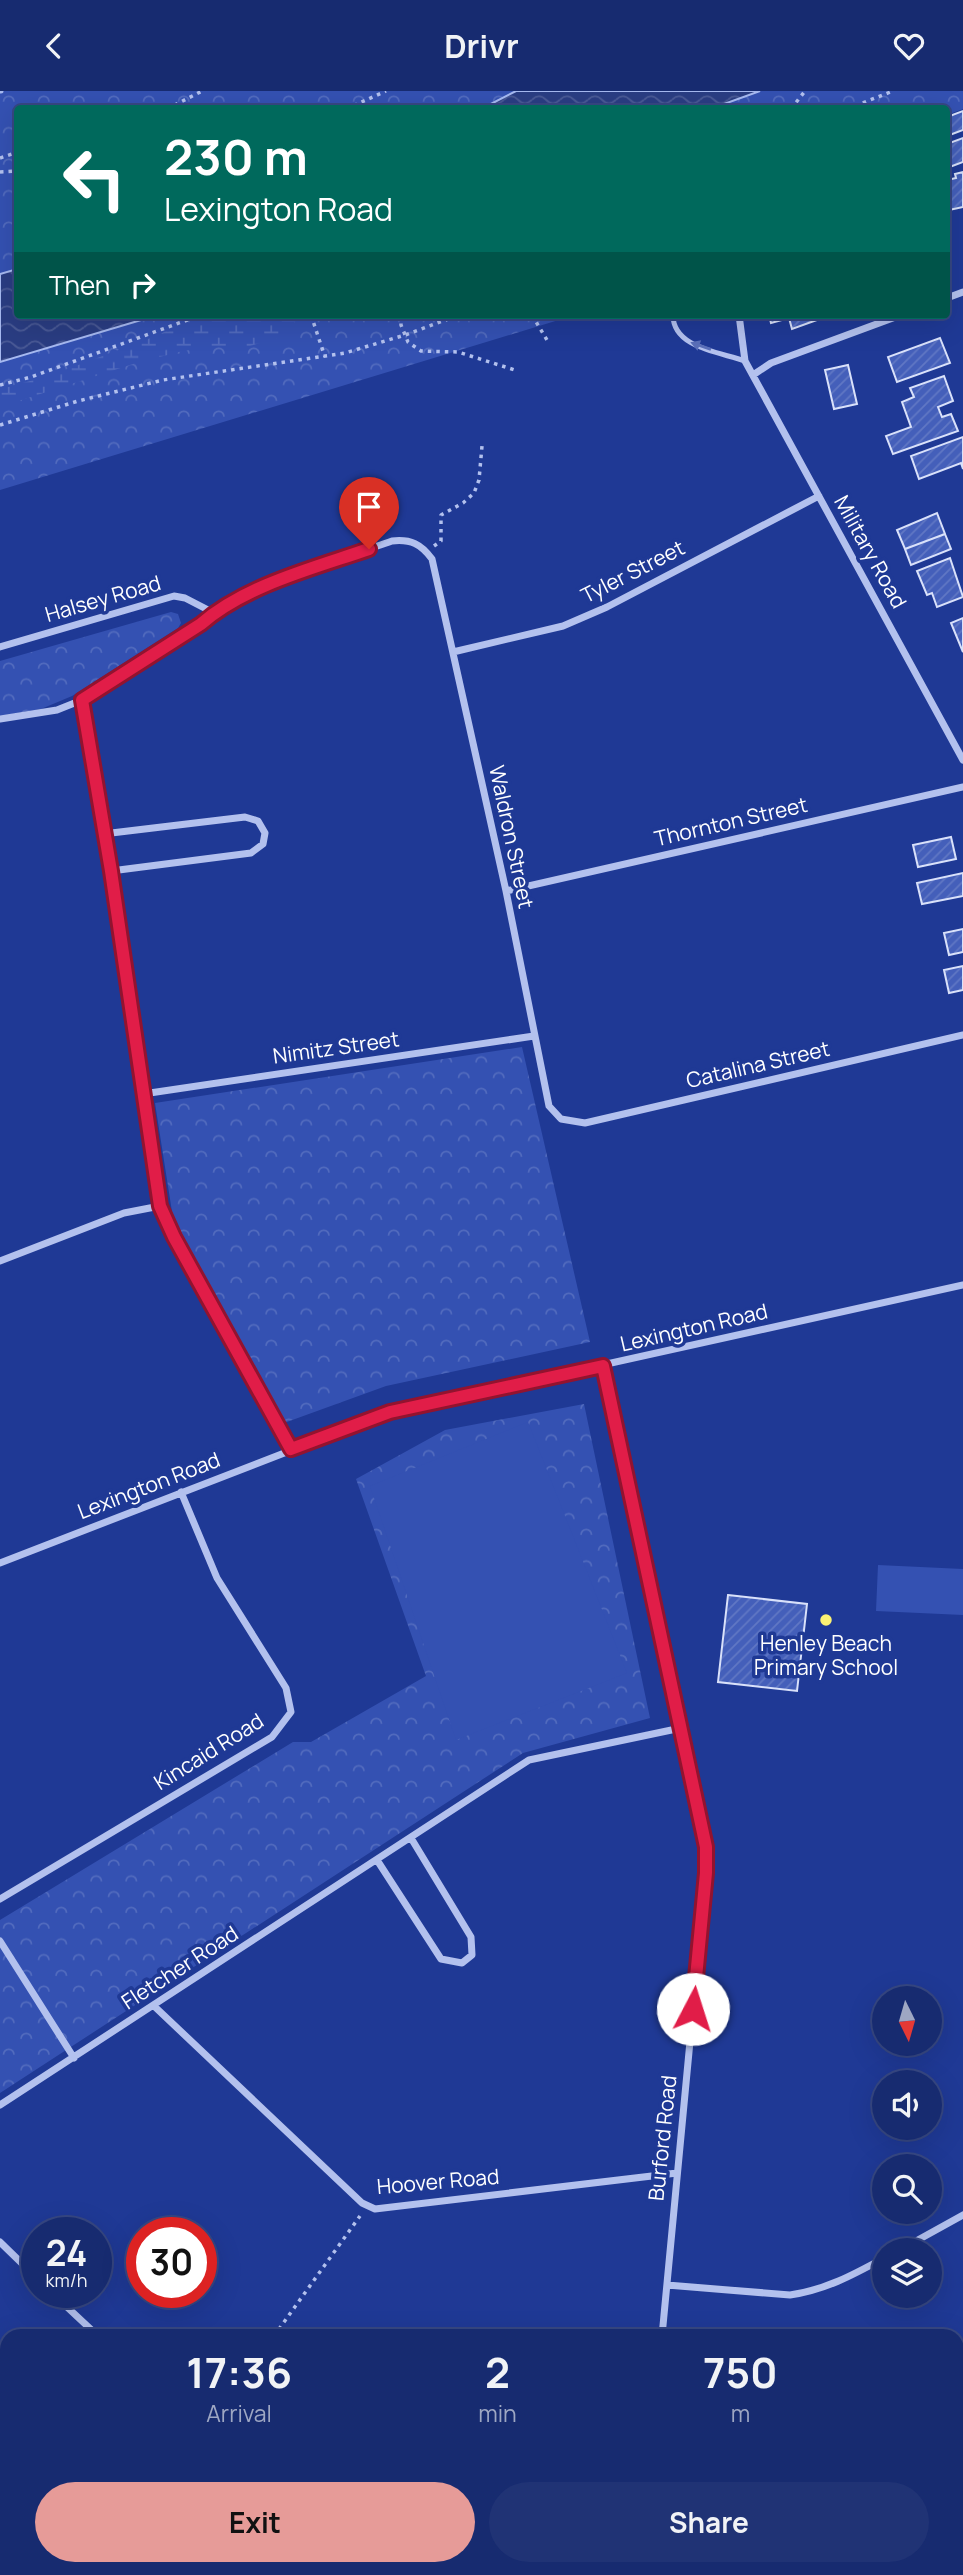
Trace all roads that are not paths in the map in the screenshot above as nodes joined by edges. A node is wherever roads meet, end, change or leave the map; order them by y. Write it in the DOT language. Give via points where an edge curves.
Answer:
graph roads {
  1 [pos="673,319"];
  2 [pos="740,319"];
  3 [pos="890,319"];
  4 [pos="745,361"];
  5 [pos="753,375"];
  6 [pos="819,496"];
  7 [pos="214,613"];
  8 [pos="0,647"];
  9 [pos="453,652"];
  10 [pos="82,700"];
  11 [pos="0,719"];
  12 [pos="963,760"];
  13 [pos="963,787"];
  14 [pos="103,834"];
  15 [pos="111,871"];
  16 [pos="506,891"];
  17 [pos="963,1035"];
  18 [pos="534,1036"];
  19 [pos="143,1094"];
  20 [pos="561,1119"];
  21 [pos="160,1206"];
  22 [pos="0,1261"];
  23 [pos="963,1286"];
  24 [pos="603,1366"];
  25 [pos="291,1449"];
  26 [pos="181,1492"];
  27 [pos="0,1563"];
  28 [pos="681,1728"];
  29 [pos="411,1838"];
  30 [pos="377,1860"];
  31 [pos="0,1899"];
  32 [pos="0,1941"];
  33 [pos="154,2006"];
  34 [pos="74,2058"];
  35 [pos="0,2105"];
  36 [pos="677,2173"];
  37 [pos="963,2215"];
  38 [pos="921,2238"];
  39 [pos="0,2242"];
  40 [pos="21,2262"];
  41 [pos="872,2265"];
  42 [pos="667,2285"];
  43 [pos="68,2308"];
  44 [pos="91,2329"];
  45 [pos="663,2329"];
  4 -- 1 [label="lane, one-way" via="692,344 680,335"];
  2 -- 4 [label="street, Military Road"];
  3 -- 5 [label="street" via="771,363"];
  4 -- 5 [label="street, Military Road"];
  5 -- 6 [label="street, Military Road"];
  6 -- 9 [label="street, Tyler Street" via="563,626"];
  6 -- 12 [label="street, Military Road"];
  7 -- 8 [label="street, Halsey Road" via="174,596"];
  7 -- 9 [label="street, Waldron Street" via="274,582 392,541 412,542 429,555"];
  7 -- 10 [label="street"];
  9 -- 16 [label="street, Waldron Street"];
  10 -- 11 [label="street" via="57,711"];
  10 -- 14 [label="street"];
  13 -- 16 [label="street, Thornton Street"];
  14 -- 15 [label="street"];
  14 -- 15 [label="street" via="245,817 258,821 265,833 263,844 251,853"];
  15 -- 19 [label="street"];
  16 -- 18 [label="street, Waldron Street"];
  17 -- 20 [label="street, Catalina Street" via="585,1123"];
  18 -- 19 [label="street, Nimitz Street"];
  18 -- 20 [label="street, Waldron Street" via="549,1107"];
  19 -- 21 [label="street"];
  21 -- 22 [label="street" via="124,1213"];
  21 -- 25 [label="street"];
  23 -- 24 [label="street, Lexington Road"];
  24 -- 25 [label="street, Lexington Road" via="390,1412"];
  24 -- 28 [label="street, Burford Road"];
  25 -- 26 [label="street, Lexington Road"];
  26 -- 27 [label="street, Lexington Road"];
  26 -- 31 [label="street, Kincaid Road" via="217,1578 286,1688 291,1712 272,1737"];
  28 -- 29 [label="street, Fletcher Road" via="529,1760"];
  28 -- 36 [label="street, Burford Road" via="706,1847 706,1873"];
  29 -- 30 [label="street, Fletcher Road"];
  29 -- 30 [label="street" via="471,1937 472,1955 463,1963 441,1959"];
  30 -- 33 [label="street, Fletcher Road"];
  32 -- 34 [label="street"];
  33 -- 34 [label="street, Fletcher Road"];
  33 -- 36 [label="street, Hoover Road" via="362,2203 375,2209"];
  34 -- 35 [label="street, Fletcher Road"];
  36 -- 42 [label="street, Burford Road"];
  37 -- 38 [label="street"];
  39 -- 40 [label="street"];
  41 -- 42 [label="street" via="840,2282 790,2295"];
  42 -- 45 [label="street, Burford Road"];
  43 -- 44 [label="street"];
}
